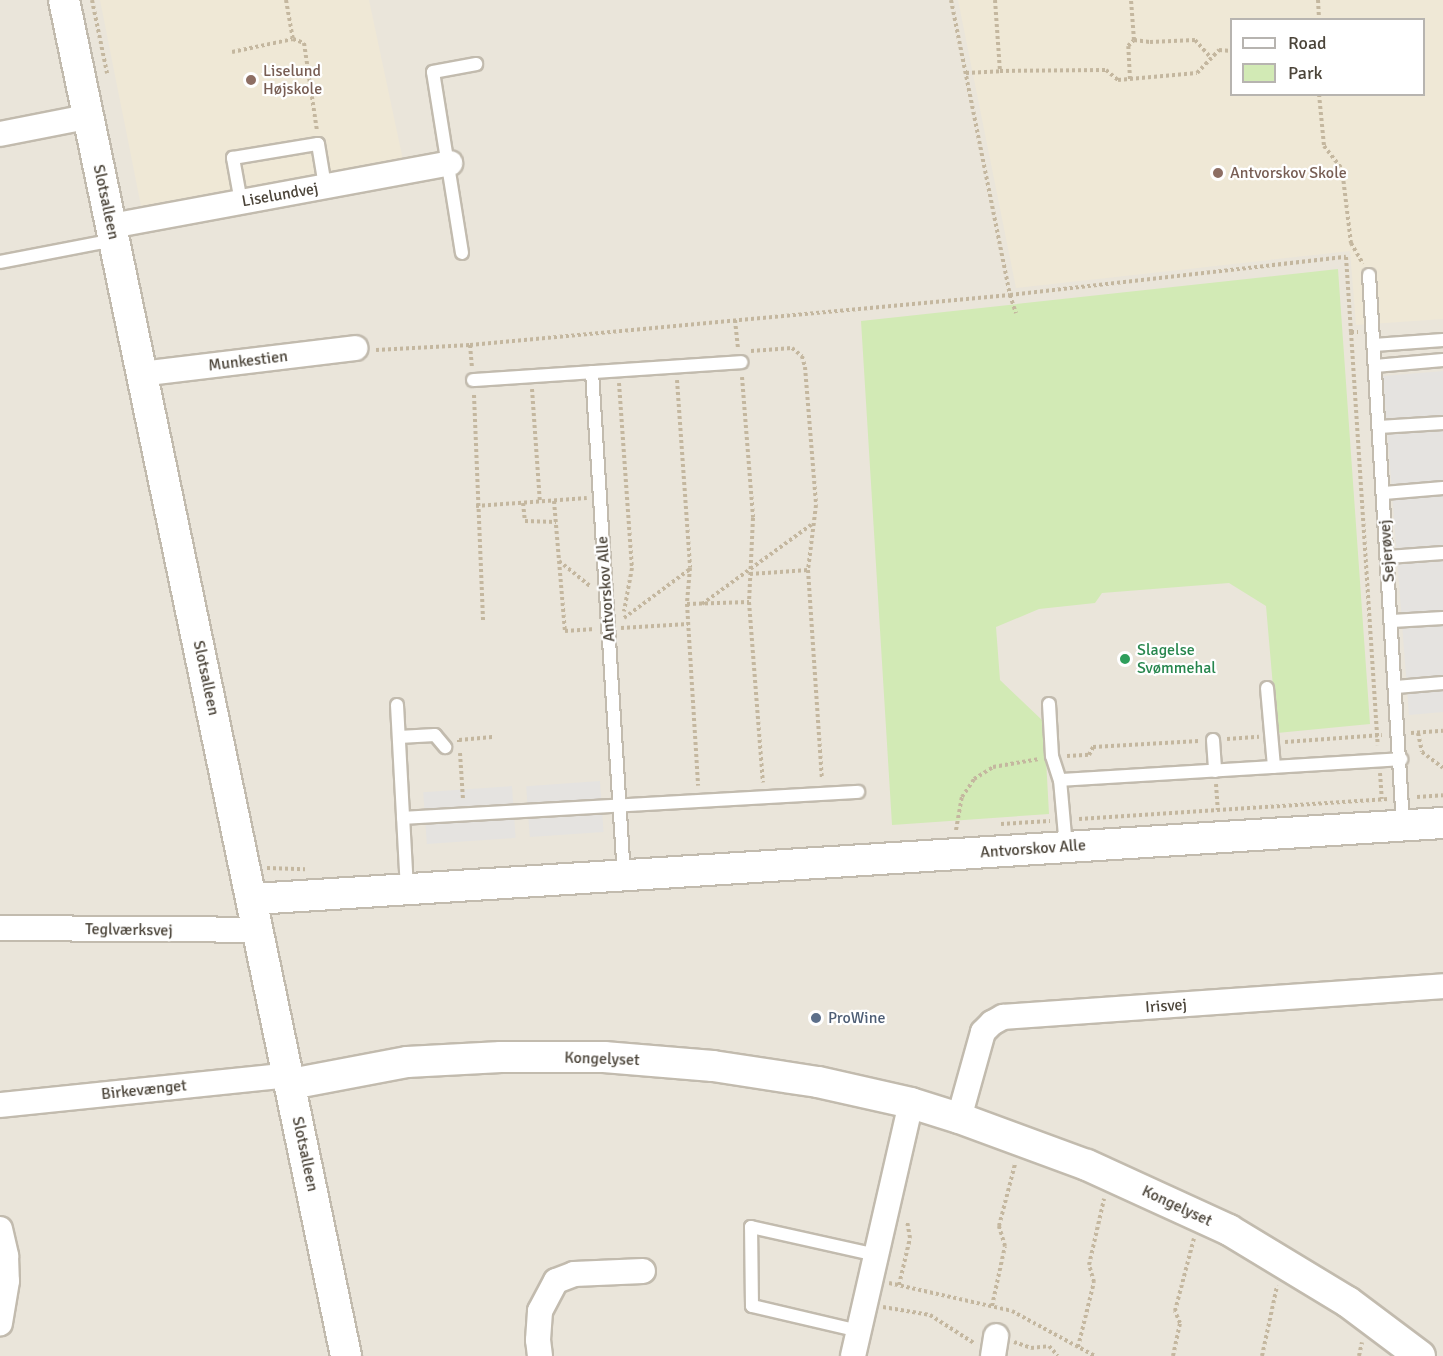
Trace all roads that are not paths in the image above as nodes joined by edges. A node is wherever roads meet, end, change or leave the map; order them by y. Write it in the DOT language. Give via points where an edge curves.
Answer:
graph roads {
  1 [pos="64,0"];
  2 [pos="476,64"];
  3 [pos="87,117"];
  4 [pos="0,134"];
  5 [pos="450,163"];
  6 [pos="325,186"];
  7 [pos="241,202"];
  8 [pos="112,233"];
  9 [pos="462,253"];
  10 [pos="0,262"];
  11 [pos="1369,275"];
  12 [pos="1443,340"];
  13 [pos="1374,345"];
  14 [pos="355,348"];
  15 [pos="1443,360"];
  16 [pos="741,362"];
  17 [pos="1375,366"];
  18 [pos="592,372"];
  19 [pos="141,374"];
  20 [pos="473,380"];
  21 [pos="1443,423"];
  22 [pos="1379,427"];
  23 [pos="1443,488"];
  24 [pos="1384,493"];
  25 [pos="1443,553"];
  26 [pos="1388,557"];
  27 [pos="1443,618"];
  28 [pos="1392,621"];
  29 [pos="1443,683"];
  30 [pos="1396,687"];
  31 [pos="1267,688"];
  32 [pos="1049,704"];
  33 [pos="397,705"];
  34 [pos="399,736"];
  35 [pos="1213,740"];
  36 [pos="445,747"];
  37 [pos="1401,759"];
  38 [pos="1274,767"];
  39 [pos="1215,771"];
  40 [pos="1060,780"];
  41 [pos="858,792"];
  42 [pos="620,806"];
  43 [pos="404,818"];
  44 [pos="1443,823"];
  45 [pos="1404,826"];
  46 [pos="1066,847"];
  47 [pos="624,877"];
  48 [pos="408,890"];
  49 [pos="254,899"];
  50 [pos="0,928"];
  51 [pos="258,930"];
  52 [pos="1443,986"];
  53 [pos="290,1080"];
  54 [pos="911,1103"];
  55 [pos="0,1105"];
  56 [pos="959,1118"];
  57 [pos="0,1229"];
  58 [pos="876,1255"];
  59 [pos="643,1271"];
  60 [pos="0,1323"];
  61 [pos="859,1331"];
  62 [pos="346,1356"];
  63 [pos="540,1356"];
  64 [pos="853,1356"];
  65 [pos="1420,1356"];
  1 -- 3 [label="street, Slotsalleen"];
  2 -- 5 [label="lane" via="433,72"];
  3 -- 4 [label="street"];
  3 -- 8 [label="street, Slotsalleen"];
  5 -- 6 [label="street, Liselundvej"];
  5 -- 9 [label="lane"];
  6 -- 7 [label="street, Liselundvej"];
  6 -- 7 [label="lane" via="318,144 233,158"];
  7 -- 8 [label="street, Liselundvej"];
  8 -- 10 [label="lane"];
  8 -- 19 [label="street, Slotsalleen"];
  11 -- 13 [label="lane, Sejerøvej"];
  12 -- 13 [label="lane"];
  13 -- 17 [label="lane, Sejerøvej"];
  14 -- 19 [label="street, Munkestien"];
  15 -- 17 [label="lane"];
  16 -- 18 [label="lane"];
  17 -- 22 [label="lane, Sejerøvej"];
  18 -- 20 [label="lane"];
  18 -- 42 [label="lane, Antvorskov Alle"];
  19 -- 49 [label="street, Slotsalleen"];
  21 -- 22 [label="lane"];
  22 -- 24 [label="lane, Sejerøvej"];
  23 -- 24 [label="lane"];
  24 -- 26 [label="lane, Sejerøvej"];
  25 -- 26 [label="lane"];
  26 -- 28 [label="lane, Sejerøvej"];
  27 -- 28 [label="lane"];
  28 -- 30 [label="lane, Sejerøvej"];
  29 -- 30 [label="lane"];
  30 -- 37 [label="lane, Sejerøvej"];
  31 -- 38 [label="lane"];
  32 -- 40 [label="lane" via="1052,756"];
  33 -- 34 [label="lane"];
  34 -- 36 [label="lane" via="435,735"];
  34 -- 43 [label="lane"];
  35 -- 39 [label="lane"];
  37 -- 38 [label="lane"];
  37 -- 45 [label="lane, Sejerøvej"];
  38 -- 39 [label="lane"];
  39 -- 40 [label="lane"];
  40 -- 46 [label="lane"];
  41 -- 42 [label="lane"];
  42 -- 43 [label="lane"];
  42 -- 47 [label="lane, Antvorskov Alle"];
  43 -- 48 [label="lane"];
  44 -- 45 [label="street, Antvorskov Alle"];
  45 -- 46 [label="street, Antvorskov Alle"];
  46 -- 47 [label="street, Antvorskov Alle"];
  47 -- 48 [label="street, Antvorskov Alle"];
  48 -- 49 [label="street, Antvorskov Alle"];
  49 -- 51 [label="street, Slotsalleen"];
  50 -- 51 [label="street, Teglværksvej"];
  51 -- 53 [label="street, Slotsalleen"];
  52 -- 56 [label="street, Irisvej" via="1004,1017 983,1032"];
  53 -- 54 [label="street, Kongelyset" via="407,1062 604,1057 713,1066 818,1082"];
  53 -- 55 [label="street, Birkevænget"];
  53 -- 62 [label="street, Slotsalleen"];
  54 -- 56 [label="street, Kongelyset"];
  54 -- 58 [label="street"];
  56 -- 65 [label="street, Kongelyset" via="1110,1175 1229,1230 1348,1302"];
  57 -- 60 [label="street" via="7,1281"];
  58 -- 61 [label="street"];
  58 -- 61 [label="lane" via="751,1227 752,1306"];
  59 -- 63 [label="street" via="574,1274 556,1281 540,1311"];
  61 -- 64 [label="street"];
}
